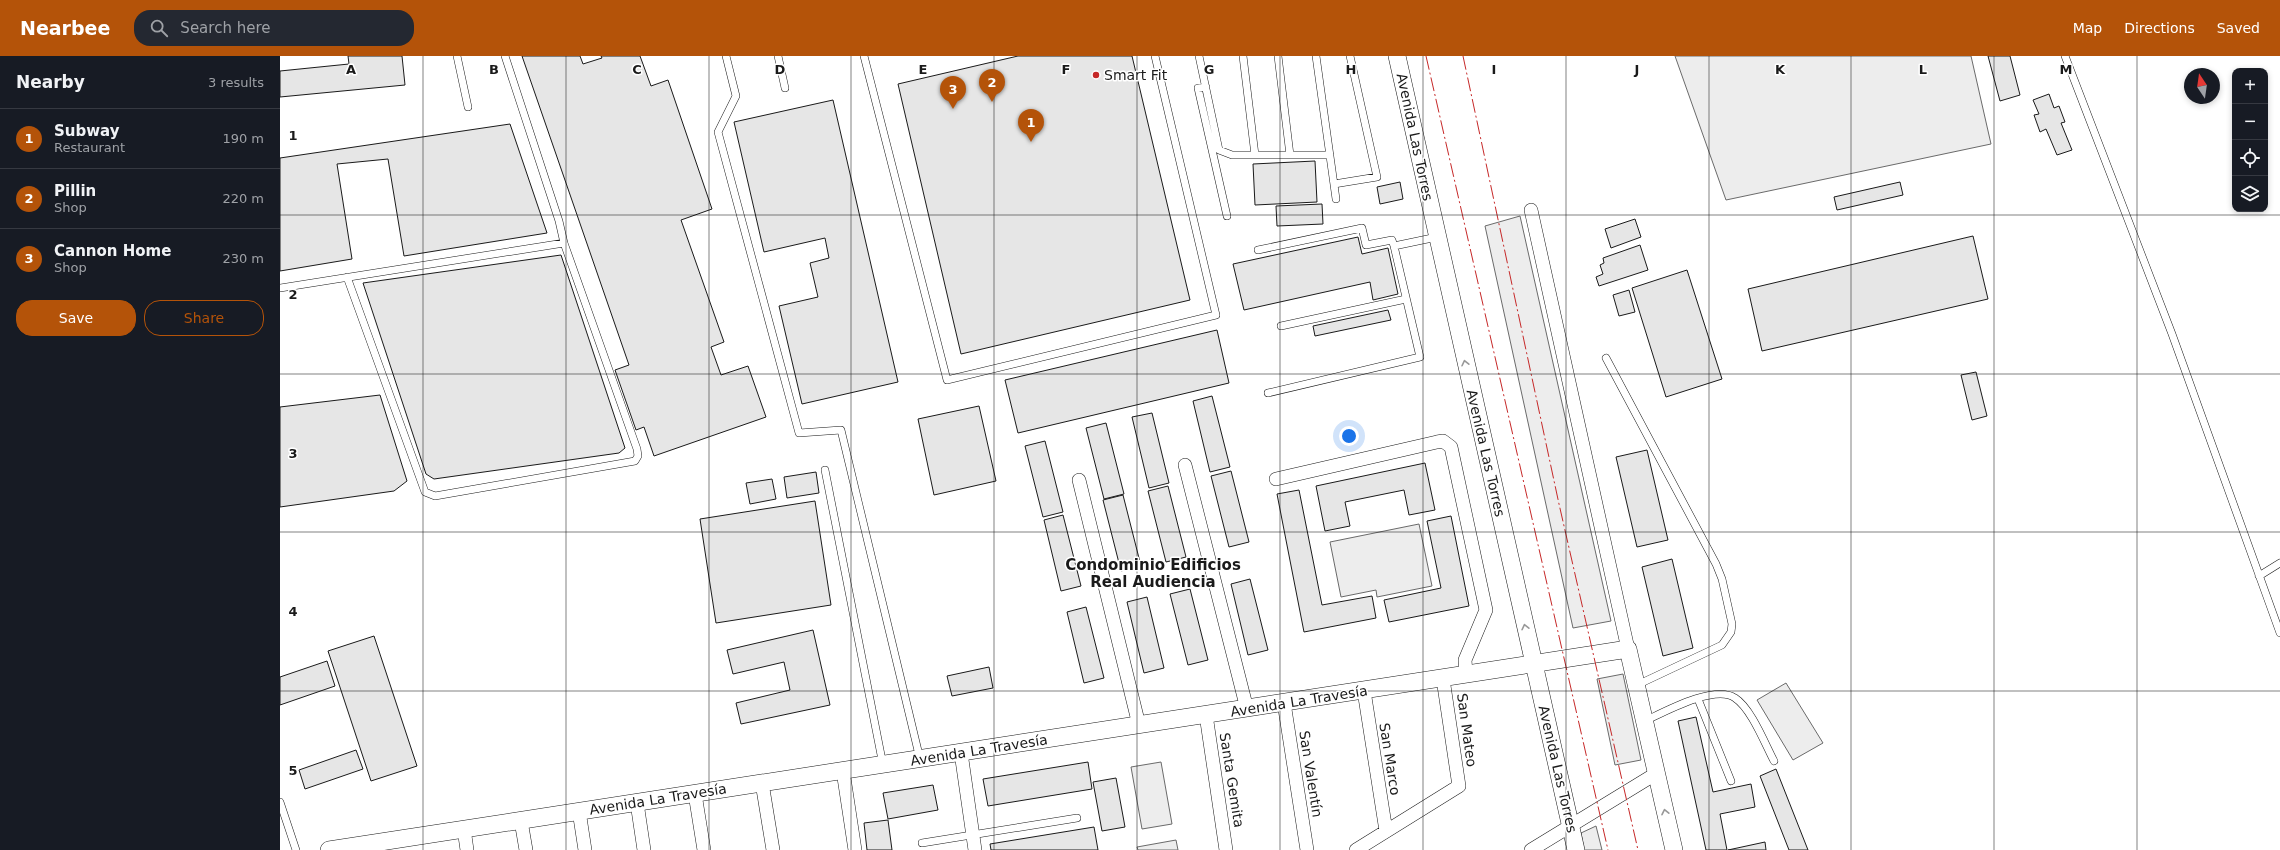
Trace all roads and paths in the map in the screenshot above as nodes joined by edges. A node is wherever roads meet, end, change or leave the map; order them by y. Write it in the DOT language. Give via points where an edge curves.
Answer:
graph roads {
  1 [pos="464,56"];
  2 [pos="504,56"];
  3 [pos="726,56"];
  4 [pos="778,56"];
  5 [pos="864,56"];
  6 [pos="1155,56"];
  7 [pos="1199,56"];
  8 [pos="1243,56"];
  9 [pos="1278,56"];
  10 [pos="1316,56"];
  11 [pos="1350,56"];
  12 [pos="1397,56"];
  13 [pos="2065,56"];
  14 [pos="457,57"];
  15 [pos="1206,87"];
  16 [pos="785,88"];
  17 [pos="468,107"];
  18 [pos="1255,155"];
  19 [pos="1290,155"];
  20 [pos="1330,155"];
  21 [pos="1334,184"];
  22 [pos="1336,199"];
  23 [pos="1530,210"];
  24 [pos="1227,216"];
  25 [pos="1437,237"];
  26 [pos="564,242"];
  27 [pos="1394,246"];
  28 [pos="1258,250"];
  29 [pos="347,277"];
  30 [pos="280,288"];
  31 [pos="1406,298"];
  32 [pos="1281,326"];
  33 [pos="1606,358"];
  34 [pos="1268,393"];
  35 [pos="1185,465"];
  36 [pos="825,470"];
  37 [pos="1276,479"];
  38 [pos="1079,480"];
  39 [pos="2280,564"];
  40 [pos="2259,576"];
  41 [pos="2280,633"];
  42 [pos="1628,649"];
  43 [pos="1534,665"];
  44 [pos="1466,675"];
  45 [pos="1443,678"];
  46 [pos="1636,686"];
  47 [pos="1364,691"];
  48 [pos="1698,698"];
  49 [pos="1284,703"];
  50 [pos="1247,709"];
  51 [pos="1206,715"];
  52 [pos="1644,722"];
  53 [pos="1139,725"];
  54 [pos="961,753"];
  55 [pos="920,759"];
  56 [pos="1774,761"];
  57 [pos="883,765"];
  58 [pos="843,771"];
  59 [pos="1657,773"];
  60 [pos="1731,782"];
  61 [pos="762,783"];
  62 [pos="695,794"];
  63 [pos="280,802"];
  64 [pos="637,803"];
  65 [pos="579,812"];
  66 [pos="1077,818"];
  67 [pos="521,821"];
  68 [pos="1571,825"];
  69 [pos="464,829"];
  70 [pos="1386,831"];
  71 [pos="973,835"];
  72 [pos="922,843"];
  73 [pos="404,844"];
  74 [pos="347,849"];
  75 [pos="296,850"];
  76 [pos="329,850"];
  77 [pos="467,850"];
  78 [pos="526,850"];
  79 [pos="585,850"];
  80 [pos="644,850"];
  81 [pos="704,850"];
  82 [pos="773,850"];
  83 [pos="855,850"];
  84 [pos="976,850"];
  85 [pos="1226,850"];
  86 [pos="1307,850"];
  87 [pos="1356,850"];
  88 [pos="1531,850"];
  89 [pos="1576,850"];
  90 [pos="1674,850"];
  1 -- 14 [label="lane"];
  2 -- 26 [label="lane"];
  3 -- 55 [label="lane" via="736,96 718,132 797,426 799,433 841,430"];
  4 -- 16 [label="lane"];
  5 -- 6 [label="lane" via="947,380 1216,315"];
  7 -- 15 [label="lane"];
  8 -- 18 [label="lane"];
  9 -- 19 [label="lane"];
  10 -- 20 [label="lane"];
  11 -- 21 [label="lane" via="1377,177"];
  12 -- 25 [label="street, Avenida Las Torres"];
  13 -- 40 [label="lane" via="2172,334"];
  14 -- 17 [label="lane"];
  15 -- 18 [label="lane" via="1219,150 1232,155"];
  15 -- 24 [label="lane" via="1198,88"];
  18 -- 19 [label="lane"];
  19 -- 20 [label="lane"];
  20 -- 21 [label="lane"];
  21 -- 22 [label="lane"];
  23 -- 42 [label="street"];
  25 -- 27 [label="lane"];
  43 -- 25 [label="street, Avenida Las Torres, one-way"];
  26 -- 29 [label="lane"];
  26 -- 29 [label="lane" via="637,450 638,456 635,461 435,496 425,492"];
  27 -- 28 [label="lane" via="1392,240 1366,245 1362,228"];
  27 -- 31 [label="lane"];
  29 -- 30 [label="lane"];
  31 -- 32 [label="lane"];
  31 -- 34 [label="lane" via="1420,357"];
  33 -- 46 [label="lane" via="1716,564 1722,578 1732,624 1731,632 1722,645"];
  35 -- 50 [label="street"];
  36 -- 57 [label="lane"];
  37 -- 44 [label="street" via="1437,442 1443,441 1451,447 1486,610 1465,660"];
  38 -- 53 [label="street"];
  39 -- 40 [label="lane"];
  40 -- 41 [label="lane"];
  42 -- 43 [label="street, Avenida La Travesía"];
  42 -- 46 [label="street"];
  43 -- 44 [label="street, Avenida La Travesía"];
  43 -- 68 [label="street, Avenida Las Torres"];
  44 -- 45 [label="street, Avenida La Travesía"];
  45 -- 47 [label="street, Avenida La Travesía"];
  45 -- 70 [label="street, San Mateo" via="1459,786"];
  46 -- 52 [label="street"];
  47 -- 49 [label="street, Avenida La Travesía"];
  47 -- 70 [label="street, San Marco"];
  48 -- 52 [label="lane"];
  48 -- 56 [label="lane" via="1719,694 1734,697 1744,706"];
  48 -- 60 [label="lane"];
  49 -- 50 [label="street, Avenida La Travesía"];
  49 -- 86 [label="street, San Valentín"];
  50 -- 51 [label="street, Avenida La Travesía"];
  51 -- 53 [label="street, Avenida La Travesía"];
  51 -- 85 [label="street, Santa Gemita"];
  52 -- 59 [label="street"];
  53 -- 54 [label="street, Avenida La Travesía"];
  54 -- 55 [label="street, Avenida La Travesía"];
  54 -- 71 [label="street"];
  55 -- 57 [label="street, Avenida La Travesía"];
  57 -- 58 [label="street, Avenida La Travesía"];
  58 -- 61 [label="street, Avenida La Travesía"];
  58 -- 83 [label="street"];
  59 -- 68 [label="street"];
  90 -- 59 [label="street, one-way"];
  61 -- 62 [label="street, Avenida La Travesía"];
  61 -- 82 [label="street"];
  62 -- 64 [label="street, Avenida La Travesía"];
  62 -- 81 [label="street"];
  63 -- 75 [label="lane"];
  64 -- 65 [label="street, Avenida La Travesía"];
  64 -- 80 [label="street"];
  65 -- 67 [label="street, Avenida La Travesía"];
  65 -- 79 [label="street"];
  66 -- 71 [label="lane"];
  67 -- 69 [label="street, Avenida La Travesía"];
  67 -- 78 [label="street"];
  68 -- 88 [label="street"];
  68 -- 89 [label="street, Avenida Las Torres"];
  69 -- 73 [label="street, Avenida La Travesía"];
  69 -- 77 [label="street"];
  70 -- 87 [label="street"];
  71 -- 72 [label="lane"];
  71 -- 84 [label="street"];
  73 -- 74 [label="street, Avenida La Travesía"];
  74 -- 76 [label="street, Avenida La Travesía"];
}
